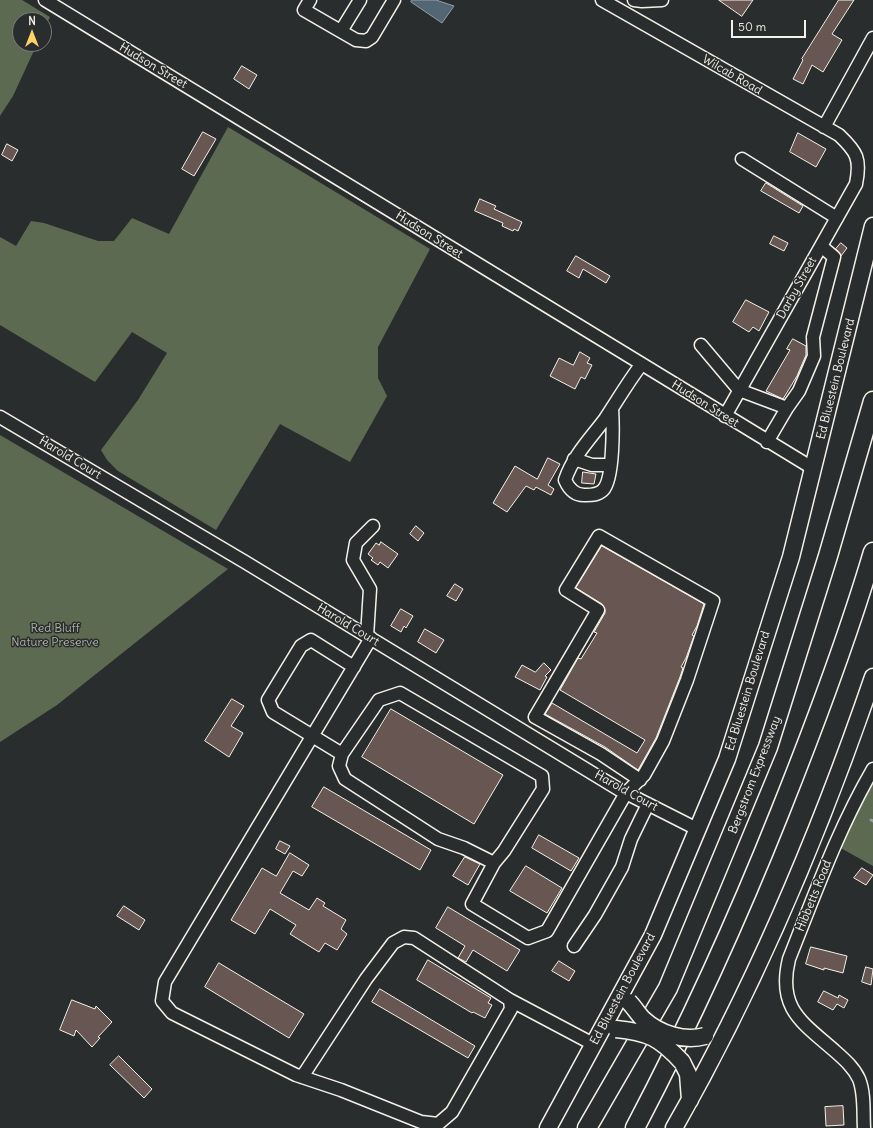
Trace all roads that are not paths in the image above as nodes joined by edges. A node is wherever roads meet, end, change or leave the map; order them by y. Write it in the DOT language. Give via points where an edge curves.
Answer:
graph roads {
  1 [pos="45,0"];
  2 [pos="310,0"];
  3 [pos="360,0"];
  4 [pos="394,0"];
  5 [pos="602,0"];
  6 [pos="633,0"];
  7 [pos="662,0"];
  8 [pos="625,13"];
  9 [pos="341,31"];
  10 [pos="873,38"];
  11 [pos="824,127"];
  12 [pos="857,156"];
  13 [pos="742,159"];
  14 [pos="836,218"];
  15 [pos="873,226"];
  16 [pos="821,246"];
  17 [pos="701,345"];
  18 [pos="641,365"];
  19 [pos="739,390"];
  20 [pos="873,401"];
  21 [pos="612,408"];
  22 [pos="787,408"];
  23 [pos="725,416"];
  24 [pos="0,417"];
  25 [pos="767,442"];
  26 [pos="574,459"];
  27 [pos="610,465"];
  28 [pos="814,469"];
  29 [pos="373,526"];
  30 [pos="873,552"];
  31 [pos="369,637"];
  32 [pos="354,667"];
  33 [pos="873,677"];
  34 [pos="313,737"];
  35 [pos="342,754"];
  36 [pos="873,769"];
  37 [pos="640,780"];
  38 [pos="626,793"];
  39 [pos="648,804"];
  40 [pos="697,829"];
  41 [pos="494,863"];
  42 [pos="574,946"];
  43 [pos="628,980"];
  44 [pos="510,1000"];
  45 [pos="734,1013"];
  46 [pos="593,1044"];
  47 [pos="302,1077"];
  48 [pos="690,1100"];
  49 [pos="548,1128"];
  50 [pos="587,1128"];
  51 [pos="635,1128"];
  52 [pos="674,1128"];
  53 [pos="864,1128"];
  1 -- 18 [label="street, Hudson Street"];
  2 -- 9 [label="street" via="304,10"];
  3 -- 9 [label="street"];
  4 -- 9 [label="street" via="372,37 366,41 356,40"];
  5 -- 8 [label="street, Wilcab Road"];
  6 -- 7 [label="street"];
  6 -- 8 [label="street"];
  8 -- 11 [label="street, Wilcab Road"];
  10 -- 11 [label="street"];
  11 -- 12 [label="street, Wilcab Road" via="839,135"];
  12 -- 14 [label="street, Darby Street" via="859,169 856,184"];
  13 -- 14 [label="street"];
  14 -- 16 [label="street, Darby Street"];
  15 -- 28 [label="main road, Ed Bluestein Boulevard"];
  16 -- 19 [label="street, Darby Street"];
  16 -- 22 [label="street" via="834,257 813,337 814,356 799,391"];
  17 -- 19 [label="street"];
  18 -- 21 [label="street"];
  18 -- 23 [label="street, Hudson Street"];
  19 -- 22 [label="street"];
  19 -- 23 [label="street, Darby Street"];
  20 -- 50 [label="highway, Bergstrom Expressway" via="768,748 668,988"];
  21 -- 26 [label="street"];
  21 -- 27 [label="street"];
  22 -- 25 [label="street"];
  23 -- 25 [label="street, Hudson Street"];
  24 -- 31 [label="street, Harold Court"];
  25 -- 28 [label="street, Hudson Street"];
  26 -- 27 [label="street" via="592,465"];
  26 -- 27 [label="street" via="565,480 569,489 580,495 597,494 604,490"];
  28 -- 40 [label="main road, Ed Bluestein Boulevard" via="791,557 727,759"];
  29 -- 31 [label="street" via="356,543 353,560 370,589"];
  30 -- 51 [label="highway" via="811,733 765,849 708,981"];
  31 -- 32 [label="street"];
  31 -- 38 [label="street, Harold Court"];
  32 -- 34 [label="street"];
  32 -- 34 [label="street" via="311,640 301,646 268,700 273,712"];
  33 -- 45 [label="main road" via="854,733 817,825 773,931"];
  34 -- 35 [label="street"];
  34 -- 47 [label="street" via="165,982 162,1001 172,1013"];
  35 -- 41 [label="street" via="339,766 345,779 438,839"];
  35 -- 41 [label="street" via="380,700 400,693 542,776 544,790"];
  36 -- 53 [label="street, Hibbetts Road" via="849,811 833,848 789,958 786,972 790,1006 806,1025 849,1063 859,1079 862,1087"];
  37 -- 37 [label="street" via="663,740 687,680 713,601 599,536 566,590 598,610 535,717 595,750"];
  37 -- 38 [label="street"];
  38 -- 39 [label="street, Harold Court"];
  38 -- 41 [label="street" via="547,931 528,938 472,904"];
  39 -- 40 [label="street, Harold Court"];
  39 -- 42 [label="street" via="631,839 622,867"];
  40 -- 43 [label="main road, Ed Bluestein Boulevard" via="653,935"];
  43 -- 45 [label="main road, bridge" via="629,1002 643,1019 669,1034 695,1039 705,1036"];
  43 -- 46 [label="main road, Ed Bluestein Boulevard"];
  44 -- 46 [label="street"];
  44 -- 47 [label="street" via="511,1009 452,1112 438,1124 421,1122"];
  44 -- 47 [label="street" via="414,938 404,936 393,943 366,979"];
  45 -- 48 [label="main road"];
  46 -- 48 [label="main road, bridge" via="605,1032 616,1029 635,1031 653,1037 666,1045 682,1062 688,1074"];
  46 -- 49 [label="main road, Ed Bluestein Boulevard"];
  48 -- 52 [label="main road"];
}
